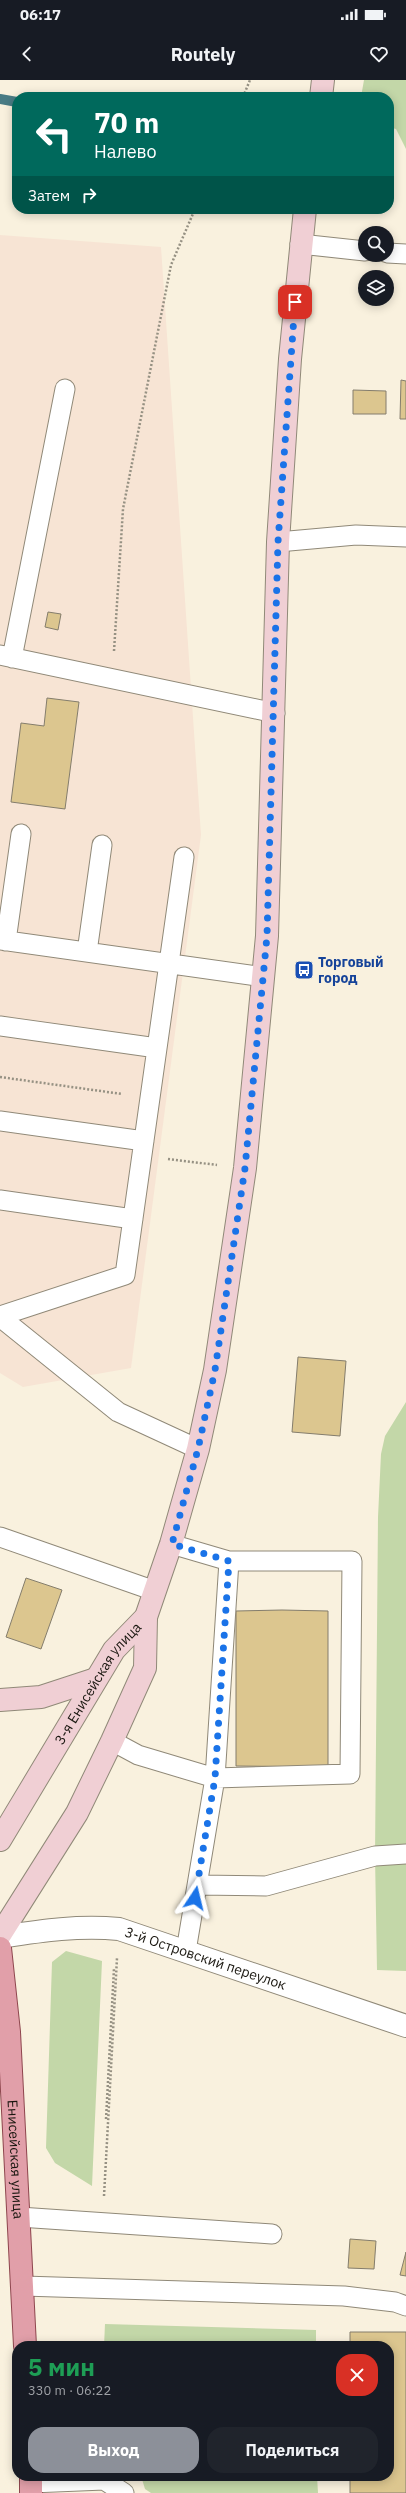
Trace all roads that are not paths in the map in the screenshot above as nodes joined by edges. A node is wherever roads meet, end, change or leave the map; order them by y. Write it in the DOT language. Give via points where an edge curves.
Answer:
graph roads {
  1 [pos="323,80"];
  2 [pos="322,92"];
  3 [pos="304,214"];
  4 [pos="300,244"];
  5 [pos="358,249"];
  6 [pos="394,253"];
  7 [pos="406,254"];
  8 [pos="65,389"];
  9 [pos="406,537"];
  10 [pos="278,542"];
  11 [pos="6,657"];
  12 [pos="275,713"];
  13 [pos="21,834"];
  14 [pos="102,846"];
  15 [pos="184,857"];
  16 [pos="3,941"];
  17 [pos="87,952"];
  18 [pos="169,964"];
  19 [pos="264,977"];
  20 [pos="0,1026"];
  21 [pos="157,1048"];
  22 [pos="0,1121"];
  23 [pos="144,1142"];
  24 [pos="0,1200"];
  25 [pos="133,1219"];
  26 [pos="0,1316"];
  27 [pos="198,1449"];
  28 [pos="0,1537"];
  29 [pos="172,1544"];
  30 [pos="229,1561"];
  31 [pos="155,1591"];
  32 [pos="146,1617"];
  33 [pos="96,1679"];
  34 [pos="0,1700"];
  35 [pos="112,1741"];
  36 [pos="215,1778"];
  37 [pos="0,1840"];
  38 [pos="406,1854"];
  39 [pos="198,1885"];
  40 [pos="0,1936"];
  41 [pos="0,1948"];
  42 [pos="186,1951"];
  43 [pos="406,2026"];
  44 [pos="19,2217"];
  45 [pos="272,2234"];
  46 [pos="23,2286"];
  47 [pos="406,2306"];
  48 [pos="25,2341"];
  49 [pos="86,2481"];
  50 [pos="106,2481"];
  51 [pos="31,2484"];
  52 [pos="124,2493"];
  1 -- 2 [label="street"];
  3 -- 4 [label="street, 3-я Енисейская улица"];
  4 -- 5 [label="lane"];
  4 -- 10 [label="street, 3-я Енисейская улица"];
  6 -- 7 [label="lane"];
  8 -- 11 [label="lane"];
  9 -- 10 [label="lane" via="356,535"];
  10 -- 12 [label="street, 3-я Енисейская улица"];
  11 -- 12 [label="lane"];
  12 -- 19 [label="street, 3-я Енисейская улица"];
  13 -- 16 [label="lane"];
  14 -- 17 [label="lane"];
  15 -- 18 [label="lane"];
  16 -- 17 [label="lane"];
  17 -- 18 [label="lane"];
  18 -- 19 [label="lane"];
  18 -- 21 [label="lane"];
  19 -- 27 [label="street, 3-я Енисейская улица" via="239,1213 215,1370"];
  20 -- 21 [label="lane"];
  21 -- 23 [label="lane"];
  22 -- 23 [label="lane"];
  23 -- 25 [label="lane"];
  24 -- 25 [label="lane"];
  25 -- 26 [label="lane" via="125,1275"];
  26 -- 27 [label="lane" via="118,1412"];
  27 -- 29 [label="street, 3-я Енисейская улица"];
  28 -- 31 [label="lane"];
  29 -- 30 [label="lane"];
  29 -- 31 [label="street, 3-я Енисейская улица"];
  30 -- 36 [label="lane"];
  30 -- 36 [label="lane" via="352,1561 350,1774"];
  31 -- 32 [label="street, 3-я Енисейская улица"];
  32 -- 33 [label="street, 3-я Енисейская улица" via="114,1650"];
  32 -- 35 [label="street" via="145,1668"];
  33 -- 34 [label="street" via="41,1697"];
  33 -- 37 [label="street, 3-я Енисейская улица"];
  35 -- 36 [label="lane" via="138,1755"];
  35 -- 40 [label="street" via="77,1813"];
  36 -- 39 [label="lane"];
  38 -- 39 [label="lane" via="375,1856 266,1886"];
  39 -- 42 [label="lane"];
  40 -- 42 [label="street, 3-й Островский переулок" via="66,1928 119,1929"];
  41 -- 44 [label="main road, Енисейская улица" via="9,2032"];
  42 -- 43 [label="street, 3-й Островский переулок"];
  44 -- 45 [label="lane"];
  44 -- 46 [label="main road, Енисейская улица"];
  46 -- 47 [label="lane" via="344,2296 395,2302"];
  46 -- 48 [label="main road, Енисейская улица"];
  49 -- 51 [label="lane"];
  50 -- 52 [label="lane"];
}
